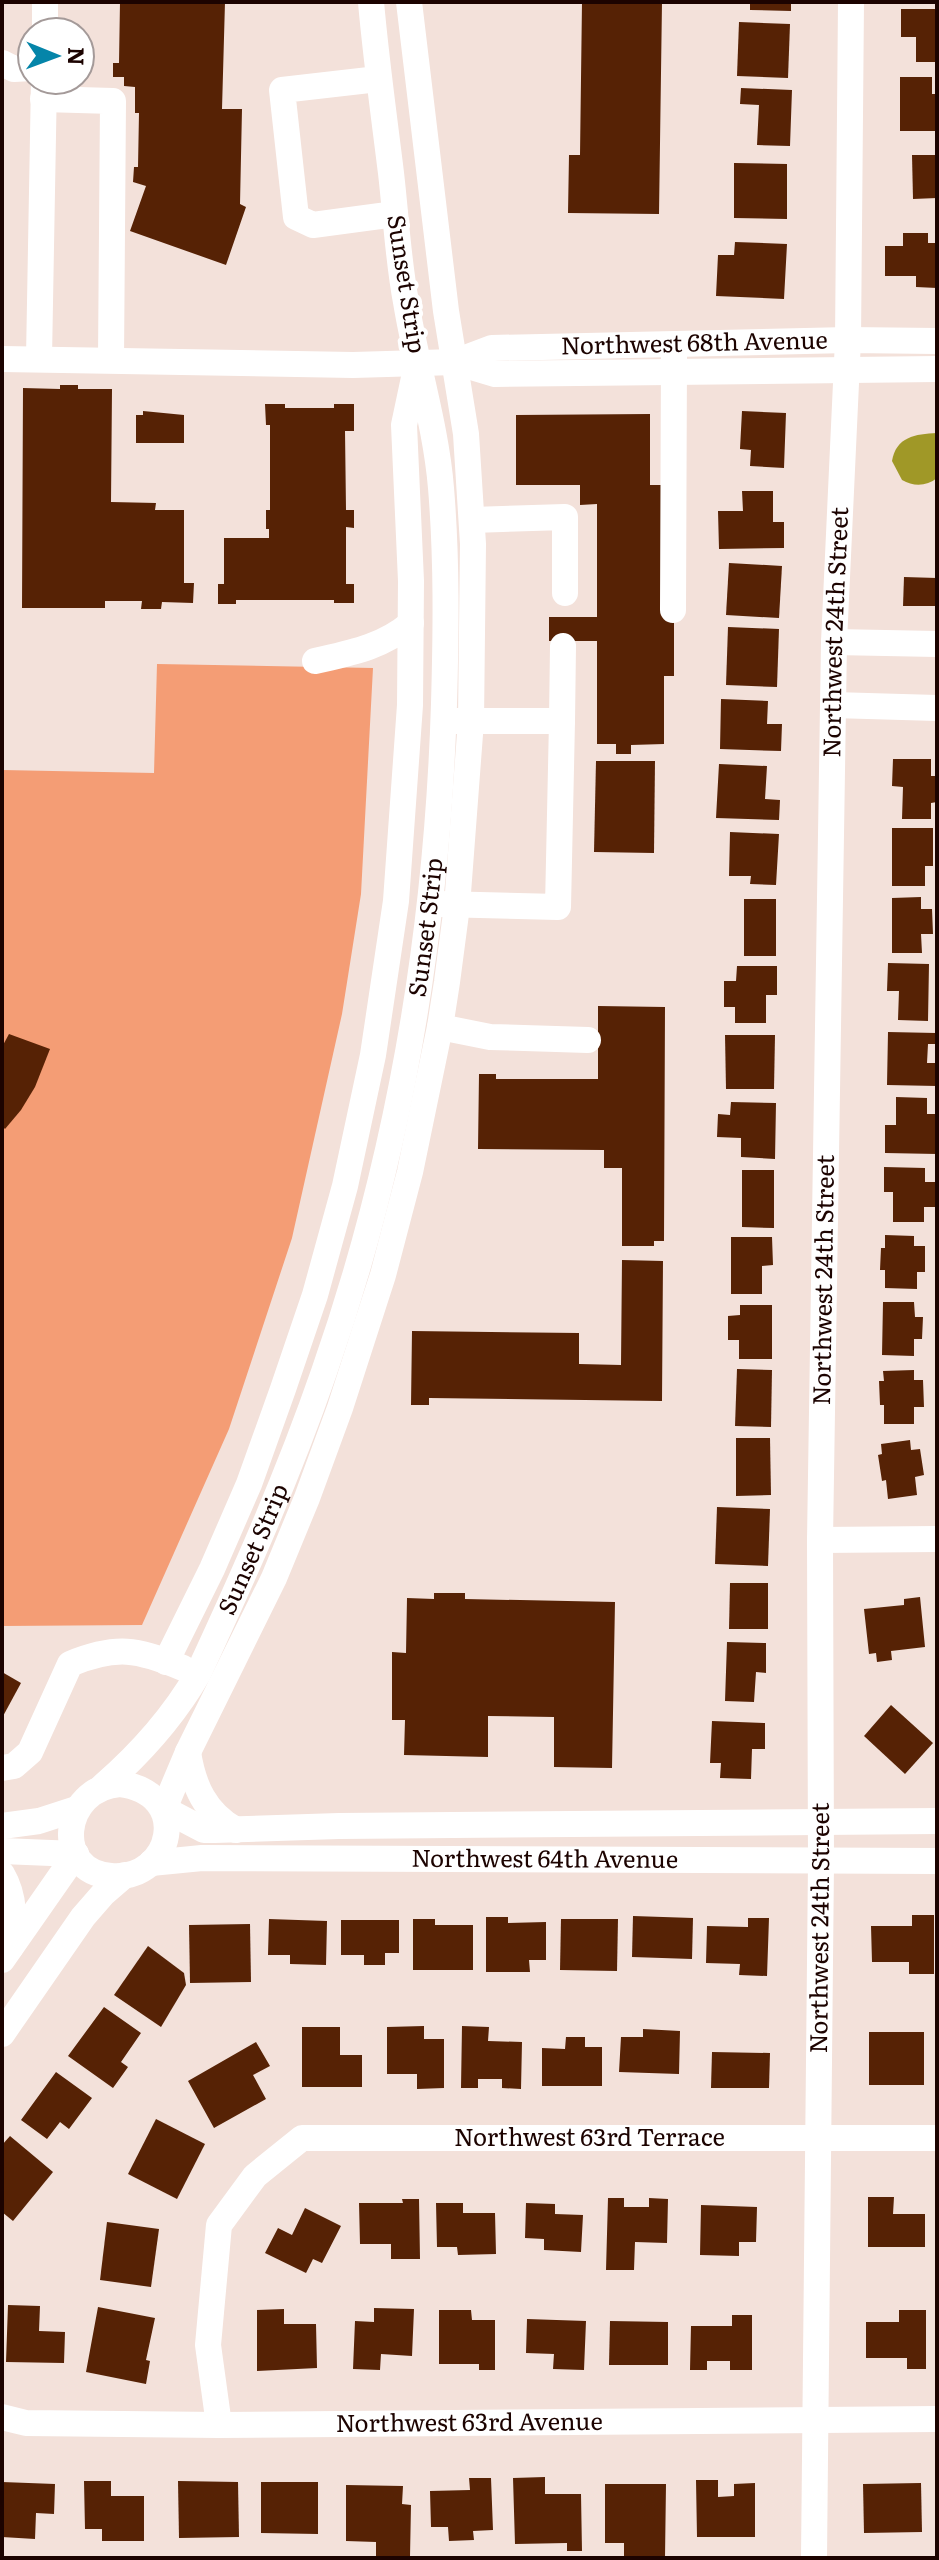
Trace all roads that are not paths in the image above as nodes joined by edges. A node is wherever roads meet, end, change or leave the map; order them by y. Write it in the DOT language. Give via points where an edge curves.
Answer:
graph roads {
  1 [pos="371,2"];
  2 [pos="409,2"];
  3 [pos="851,2"];
  4 [pos="378,79"];
  5 [pos="44,96"];
  6 [pos="82,96"];
  7 [pos="395,214"];
  8 [pos="848,340"];
  9 [pos="937,341"];
  10 [pos="674,344"];
  11 [pos="39,358"];
  12 [pos="2,359"];
  13 [pos="111,360"];
  14 [pos="418,362"];
  15 [pos="455,362"];
  16 [pos="846,369"];
  17 [pos="937,369"];
  18 [pos="674,371"];
  19 [pos="472,520"];
  20 [pos="565,593"];
  21 [pos="673,610"];
  22 [pos="411,623"];
  23 [pos="834,642"];
  24 [pos="937,644"];
  25 [pos="563,646"];
  26 [pos="315,661"];
  27 [pos="833,705"];
  28 [pos="937,708"];
  29 [pos="444,720"];
  30 [pos="471,721"];
  31 [pos="562,721"];
  32 [pos="396,901"];
  33 [pos="444,905"];
  34 [pos="440,1027"];
  35 [pos="588,1040"];
  36 [pos="356,1267"];
  37 [pos="383,1275"];
  38 [pos="283,1389"];
  39 [pos="314,1400"];
  40 [pos="937,1539"];
  41 [pos="820,1540"];
  42 [pos="166,1662"];
  43 [pos="198,1674"];
  44 [pos="188,1752"];
  45 [pos="2,1768"];
  46 [pos="103,1786"];
  47 [pos="76,1809"];
  48 [pos="164,1809"];
  49 [pos="821,1821"];
  50 [pos="937,1821"];
  51 [pos="2,1826"];
  52 [pos="236,1830"];
  53 [pos="2,1851"];
  54 [pos="76,1854"];
  55 [pos="937,1861"];
  56 [pos="821,1862"];
  57 [pos="151,1863"];
  58 [pos="2,1874"];
  59 [pos="125,1875"];
  60 [pos="6,1955"];
  61 [pos="2,2034"];
  62 [pos="816,2137"];
  63 [pos="937,2138"];
  64 [pos="2,2417"];
  65 [pos="937,2419"];
  66 [pos="817,2420"];
  67 [pos="219,2425"];
  68 [pos="814,2558"];
  1 -- 4 [label="street, Sunset Strip"];
  2 -- 15 [label="street, Sunset Strip"];
  3 -- 8 [label="street, Northwest 24th Street"];
  4 -- 7 [label="street, Sunset Strip"];
  4 -- 7 [label="street" via="282,90 296,217 313,225"];
  5 -- 11 [label="street"];
  6 -- 13 [label="street" via="113,101"];
  7 -- 14 [label="street, Sunset Strip"];
  8 -- 9 [label="street, Northwest 68th Avenue"];
  8 -- 10 [label="street, Northwest 68th Avenue"];
  8 -- 16 [label="street, Northwest 24th Street"];
  10 -- 15 [label="street, Northwest 68th Avenue" via="492,348"];
  10 -- 18 [label="street"];
  11 -- 12 [label="street, Northwest 68th Avenue"];
  11 -- 13 [label="street, Northwest 68th Avenue"];
  13 -- 14 [label="street, Northwest 68th Avenue"];
  14 -- 15 [label="street, Northwest 68th Avenue"];
  14 -- 22 [label="street" via="404,425"];
  14 -- 29 [label="street, Sunset Strip" via="441,486 447,626"];
  15 -- 18 [label="street, Northwest 68th Avenue" via="495,374"];
  15 -- 19 [label="street, Sunset Strip"];
  16 -- 17 [label="street, Northwest 68th Avenue"];
  16 -- 18 [label="street, Northwest 68th Avenue"];
  16 -- 23 [label="street, Northwest 24th Street"];
  18 -- 21 [label="street"];
  19 -- 20 [label="street" via="565,517"];
  19 -- 30 [label="street, Sunset Strip"];
  22 -- 26 [label="street" via="365,650"];
  22 -- 32 [label="street"];
  23 -- 24 [label="street"];
  23 -- 27 [label="street, Northwest 24th Street"];
  25 -- 31 [label="street"];
  27 -- 28 [label="street"];
  27 -- 41 [label="street, Northwest 24th Street"];
  29 -- 30 [label="street"];
  29 -- 33 [label="street, Sunset Strip" via="439,823"];
  30 -- 31 [label="street"];
  30 -- 33 [label="street, Sunset Strip"];
  31 -- 33 [label="street" via="558,907"];
  32 -- 33 [label="street"];
  32 -- 38 [label="street" via="373,1055 345,1186"];
  33 -- 34 [label="street, Sunset Strip"];
  33 -- 36 [label="street, Sunset Strip"];
  34 -- 35 [label="street" via="490,1037"];
  34 -- 37 [label="street, Sunset Strip" via="414,1158"];
  36 -- 37 [label="street"];
  36 -- 39 [label="street, Sunset Strip"];
  37 -- 44 [label="street, Sunset Strip" via="307,1498 255,1619"];
  38 -- 39 [label="street"];
  38 -- 42 [label="street" via="249,1484"];
  39 -- 43 [label="street, Sunset Strip" via="276,1503"];
  40 -- 41 [label="street"];
  41 -- 49 [label="street, Northwest 24th Street"];
  42 -- 43 [label="street"];
  42 -- 45 [label="street" via="133,1652 104,1651 70,1664 30,1752 14,1766"];
  43 -- 46 [label="street, Sunset Strip" via="162,1726"];
  44 -- 48 [label="street, Sunset Strip"];
  44 -- 52 [label="street" via="204,1802"];
  46 -- 47 [label="street"];
  46 -- 48 [label="street" via="141,1788"];
  47 -- 51 [label="street"];
  47 -- 54 [label="street" via="70,1835"];
  48 -- 52 [label="street, Northwest 64th Avenue" via="204,1830"];
  48 -- 57 [label="street" via="165,1841"];
  49 -- 50 [label="street, Northwest 64th Avenue"];
  49 -- 52 [label="street, Northwest 64th Avenue"];
  49 -- 56 [label="street, Northwest 24th Street"];
  53 -- 54 [label="street"];
  54 -- 59 [label="street" via="97,1873"];
  54 -- 60 [label="street"];
  55 -- 56 [label="street, Northwest 64th Avenue"];
  56 -- 57 [label="street, Northwest 64th Avenue" via="202,1858"];
  56 -- 62 [label="street, Northwest 24th Street"];
  57 -- 59 [label="street"];
  58 -- 60 [label="street" via="14,1911"];
  59 -- 61 [label="street" via="83,1917"];
  62 -- 63 [label="street, Northwest 63rd Terrace"];
  62 -- 66 [label="street, Northwest 24th Street"];
  62 -- 67 [label="street, Northwest 63rd Terrace" via="302,2138 255,2176 219,2225 208,2345"];
  64 -- 67 [label="street, Northwest 63rd Avenue" via="26,2423"];
  65 -- 66 [label="street, Northwest 63rd Avenue"];
  66 -- 67 [label="street, Northwest 63rd Avenue"];
  66 -- 68 [label="street, Northwest 24th Street"];
}
